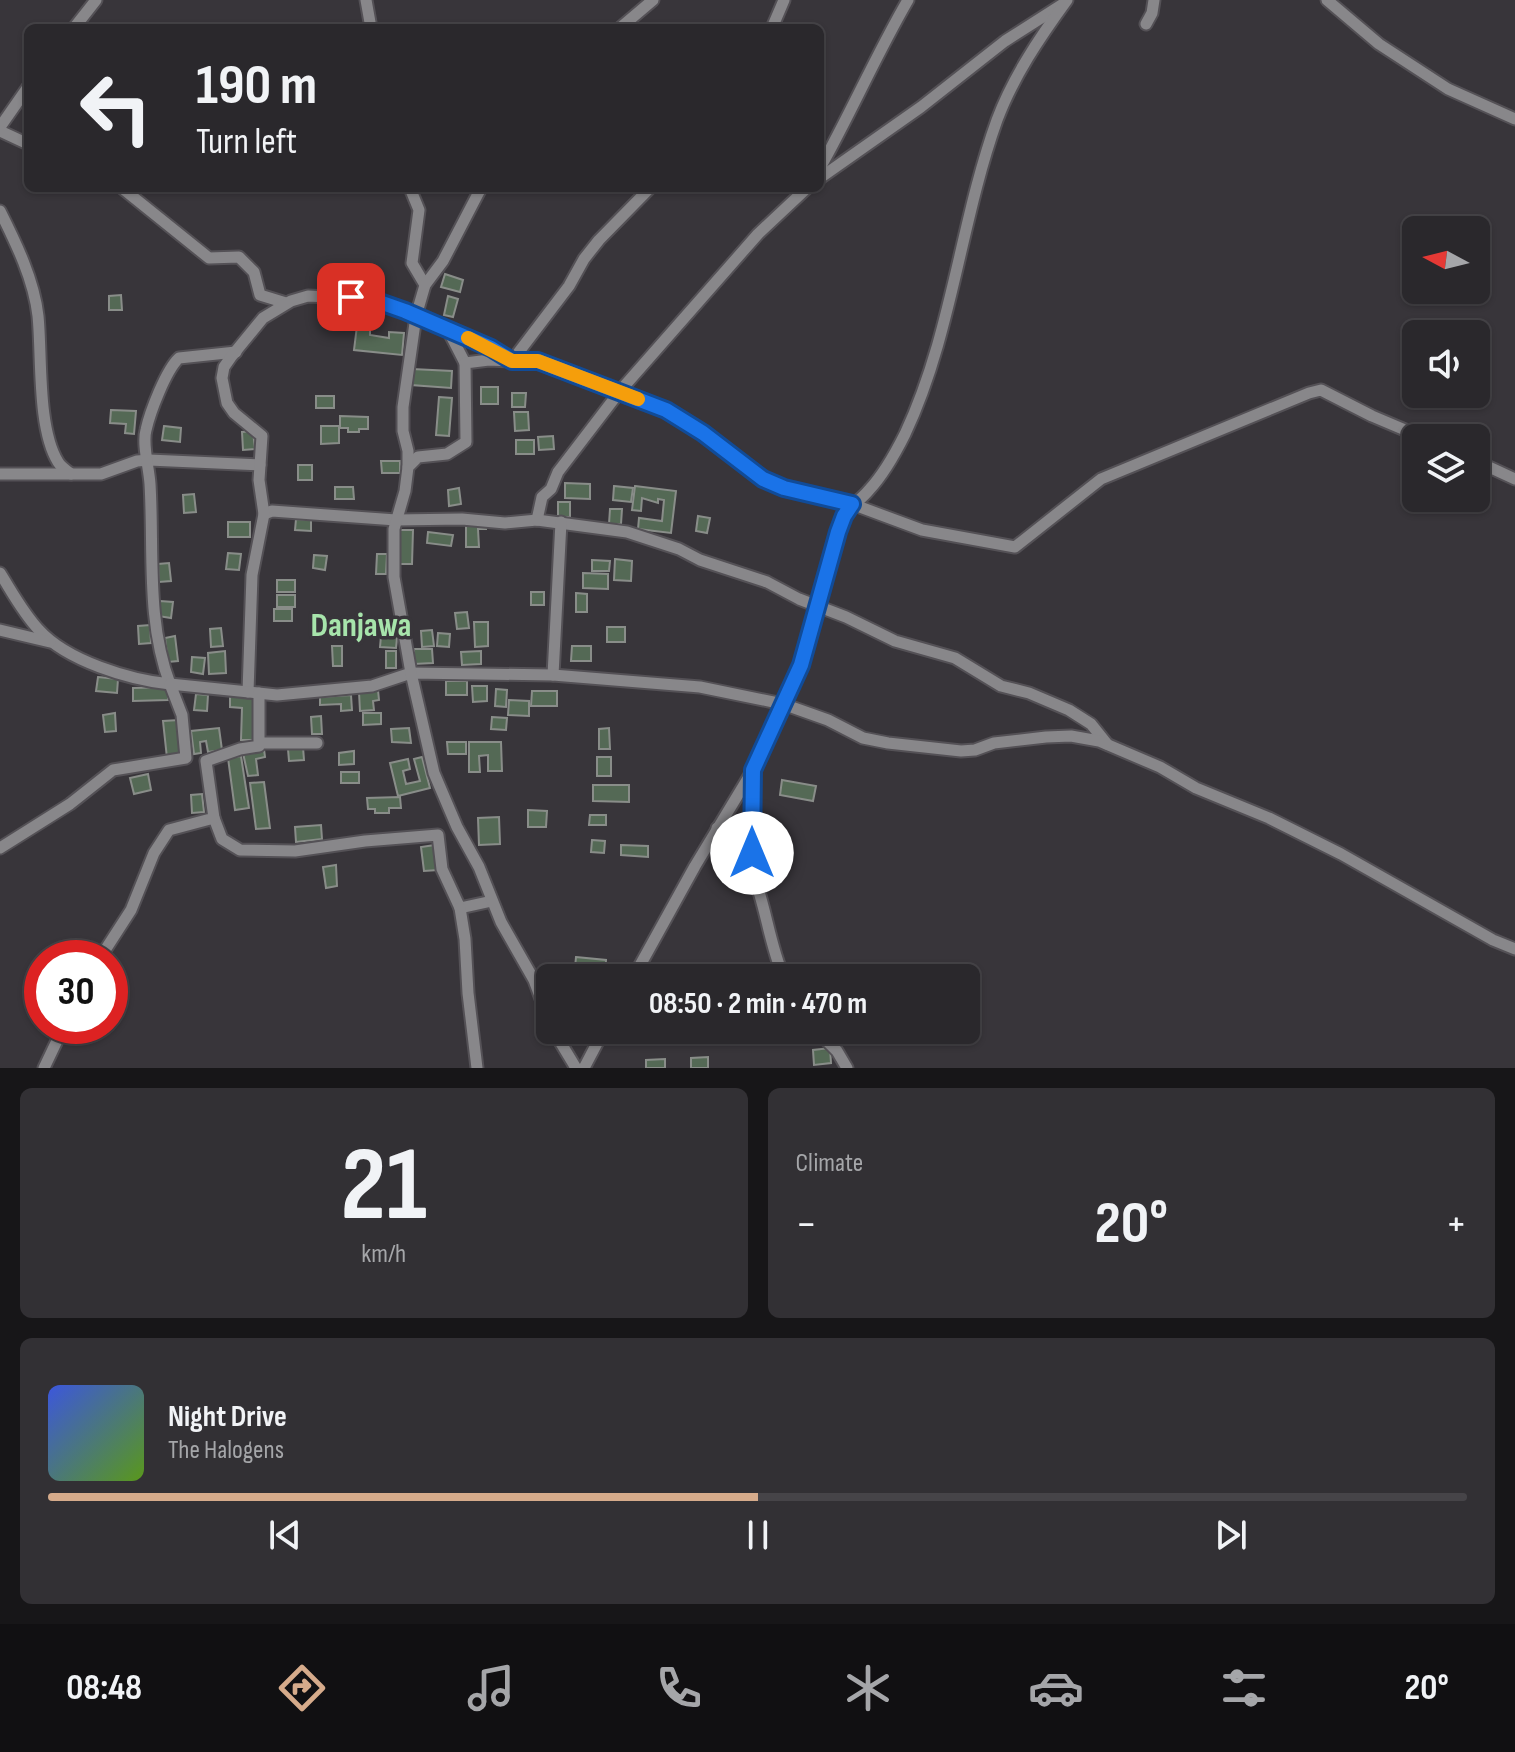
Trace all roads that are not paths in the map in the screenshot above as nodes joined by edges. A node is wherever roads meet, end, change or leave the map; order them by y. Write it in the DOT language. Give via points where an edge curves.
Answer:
graph roads {
  1 [pos="96,0"];
  2 [pos="366,0"];
  3 [pos="653,0"];
  4 [pos="784,0"];
  5 [pos="908,0"];
  6 [pos="1154,0"];
  7 [pos="1327,0"];
  8 [pos="1066,1"];
  9 [pos="77,24"];
  10 [pos="370,24"];
  11 [pos="625,24"];
  12 [pos="774,24"];
  13 [pos="1146,24"];
  14 [pos="24,93"];
  15 [pos="1515,119"];
  16 [pos="0,129"];
  17 [pos="24,142"];
  18 [pos="824,161"];
  19 [pos="824,175"];
  20 [pos="127,192"];
  21 [pos="412,192"];
  22 [pos="479,192"];
  23 [pos="646,192"];
  24 [pos="803,192"];
  25 [pos="0,211"];
  26 [pos="425,285"];
  27 [pos="286,303"];
  28 [pos="416,316"];
  29 [pos="447,328"];
  30 [pos="236,352"];
  31 [pos="512,361"];
  32 [pos="465,363"];
  33 [pos="620,391"];
  34 [pos="1402,429"];
  35 [pos="149,460"];
  36 [pos="260,465"];
  37 [pos="408,467"];
  38 [pos="1490,467"];
  39 [pos="0,474"];
  40 [pos="71,474"];
  41 [pos="1515,479"];
  42 [pos="852,504"];
  43 [pos="264,514"];
  44 [pos="396,520"];
  45 [pos="537,520"];
  46 [pos="561,522"];
  47 [pos="0,573"];
  48 [pos="817,606"];
  49 [pos="0,630"];
  50 [pos="53,643"];
  51 [pos="411,673"];
  52 [pos="553,675"];
  53 [pos="170,684"];
  54 [pos="253,692"];
  55 [pos="783,704"];
  56 [pos="260,743"];
  57 [pos="317,743"];
  58 [pos="1108,745"];
  59 [pos="186,758"];
  60 [pos="206,761"];
  61 [pos="753,770"];
  62 [pos="214,818"];
  63 [pos="717,828"];
  64 [pos="0,848"];
  65 [pos="752,869"];
  66 [pos="492,901"];
  67 [pos="460,908"];
  68 [pos="112,940"];
  69 [pos="1515,949"];
  70 [pos="641,964"];
  71 [pos="778,964"];
  72 [pos="536,985"];
  73 [pos="55,1044"];
  74 [pos="561,1044"];
  75 [pos="597,1044"];
  76 [pos="830,1044"];
  77 [pos="44,1068"];
  78 [pos="477,1068"];
  79 [pos="576,1068"];
  80 [pos="584,1068"];
  81 [pos="847,1068"];
  1 -- 9 [label="street"];
  2 -- 10 [label="street"];
  3 -- 11 [label="street"];
  4 -- 12 [label="street"];
  5 -- 18 [label="street"];
  6 -- 13 [label="street"];
  7 -- 15 [label="street" via="1379,44 1448,89"];
  8 -- 19 [label="street"];
  8 -- 42 [label="street" via="1017,77 998,118 937,352 905,434 885,472"];
  14 -- 16 [label="street"];
  16 -- 17 [label="street"];
  20 -- 27 [label="street" via="209,258 239,257 254,272 260,295"];
  21 -- 26 [label="street" via="419,210 412,263"];
  22 -- 26 [label="street"];
  23 -- 31 [label="street" via="599,240"];
  24 -- 33 [label="street" via="758,234"];
  25 -- 40 [label="street" via="38,314 50,444 59,464"];
  26 -- 28 [label="street"];
  27 -- 28 [label="street" via="308,296 351,297"];
  27 -- 30 [label="street" via="263,318"];
  28 -- 29 [label="street"];
  28 -- 37 [label="street" via="403,407"];
  29 -- 31 [label="street"];
  29 -- 32 [label="street"];
  30 -- 35 [label="street" via="179,358 172,364 145,431"];
  30 -- 36 [label="street" via="224,367 223,390 234,413 262,436"];
  31 -- 32 [label="street"];
  31 -- 33 [label="street" via="538,361"];
  32 -- 37 [label="street" via="466,442 447,454 418,457"];
  33 -- 42 [label="street" via="666,410 763,479"];
  33 -- 45 [label="street" via="558,472 542,497"];
  34 -- 42 [label="street" via="1321,390 1309,393 1101,479 1015,547 922,530"];
  35 -- 36 [label="street"];
  35 -- 40 [label="street" via="101,474"];
  35 -- 53 [label="street" via="155,618"];
  36 -- 43 [label="street"];
  37 -- 44 [label="street"];
  38 -- 41 [label="street"];
  39 -- 40 [label="street"];
  42 -- 48 [label="street" via="838,532"];
  43 -- 44 [label="street"];
  43 -- 54 [label="street" via="252,575"];
  44 -- 45 [label="street"];
  44 -- 51 [label="street" via="394,577"];
  45 -- 46 [label="street"];
  46 -- 48 [label="street" via="627,532 679,549"];
  46 -- 52 [label="street"];
  47 -- 50 [label="street"];
  48 -- 55 [label="street" via="801,665"];
  48 -- 58 [label="street" via="895,641 955,658 1001,686 1069,710 1091,724"];
  49 -- 50 [label="street"];
  50 -- 53 [label="street" via="112,673"];
  51 -- 52 [label="street"];
  51 -- 54 [label="street" via="372,686 277,695"];
  51 -- 66 [label="street" via="434,773"];
  52 -- 55 [label="street" via="700,687"];
  53 -- 54 [label="street"];
  53 -- 59 [label="street" via="182,715"];
  54 -- 56 [label="street"];
  55 -- 58 [label="street" via="863,738 888,743 975,750 994,743 1071,736"];
  55 -- 61 [label="street"];
  56 -- 57 [label="street"];
  56 -- 60 [label="street"];
  58 -- 69 [label="street" via="1329,848"];
  59 -- 60 [label="street"];
  59 -- 64 [label="street" via="113,770"];
  60 -- 62 [label="street"];
  61 -- 63 [label="street"];
  61 -- 65 [label="street"];
  62 -- 67 [label="street" via="222,839 252,851 438,835 442,869"];
  62 -- 68 [label="street" via="169,830"];
  63 -- 65 [label="street"];
  63 -- 70 [label="street"];
  65 -- 71 [label="street"];
  66 -- 67 [label="street"];
  66 -- 72 [label="street"];
  67 -- 78 [label="street"];
  73 -- 77 [label="street"];
  74 -- 79 [label="street"];
  75 -- 80 [label="street"];
  76 -- 81 [label="street"];
}
